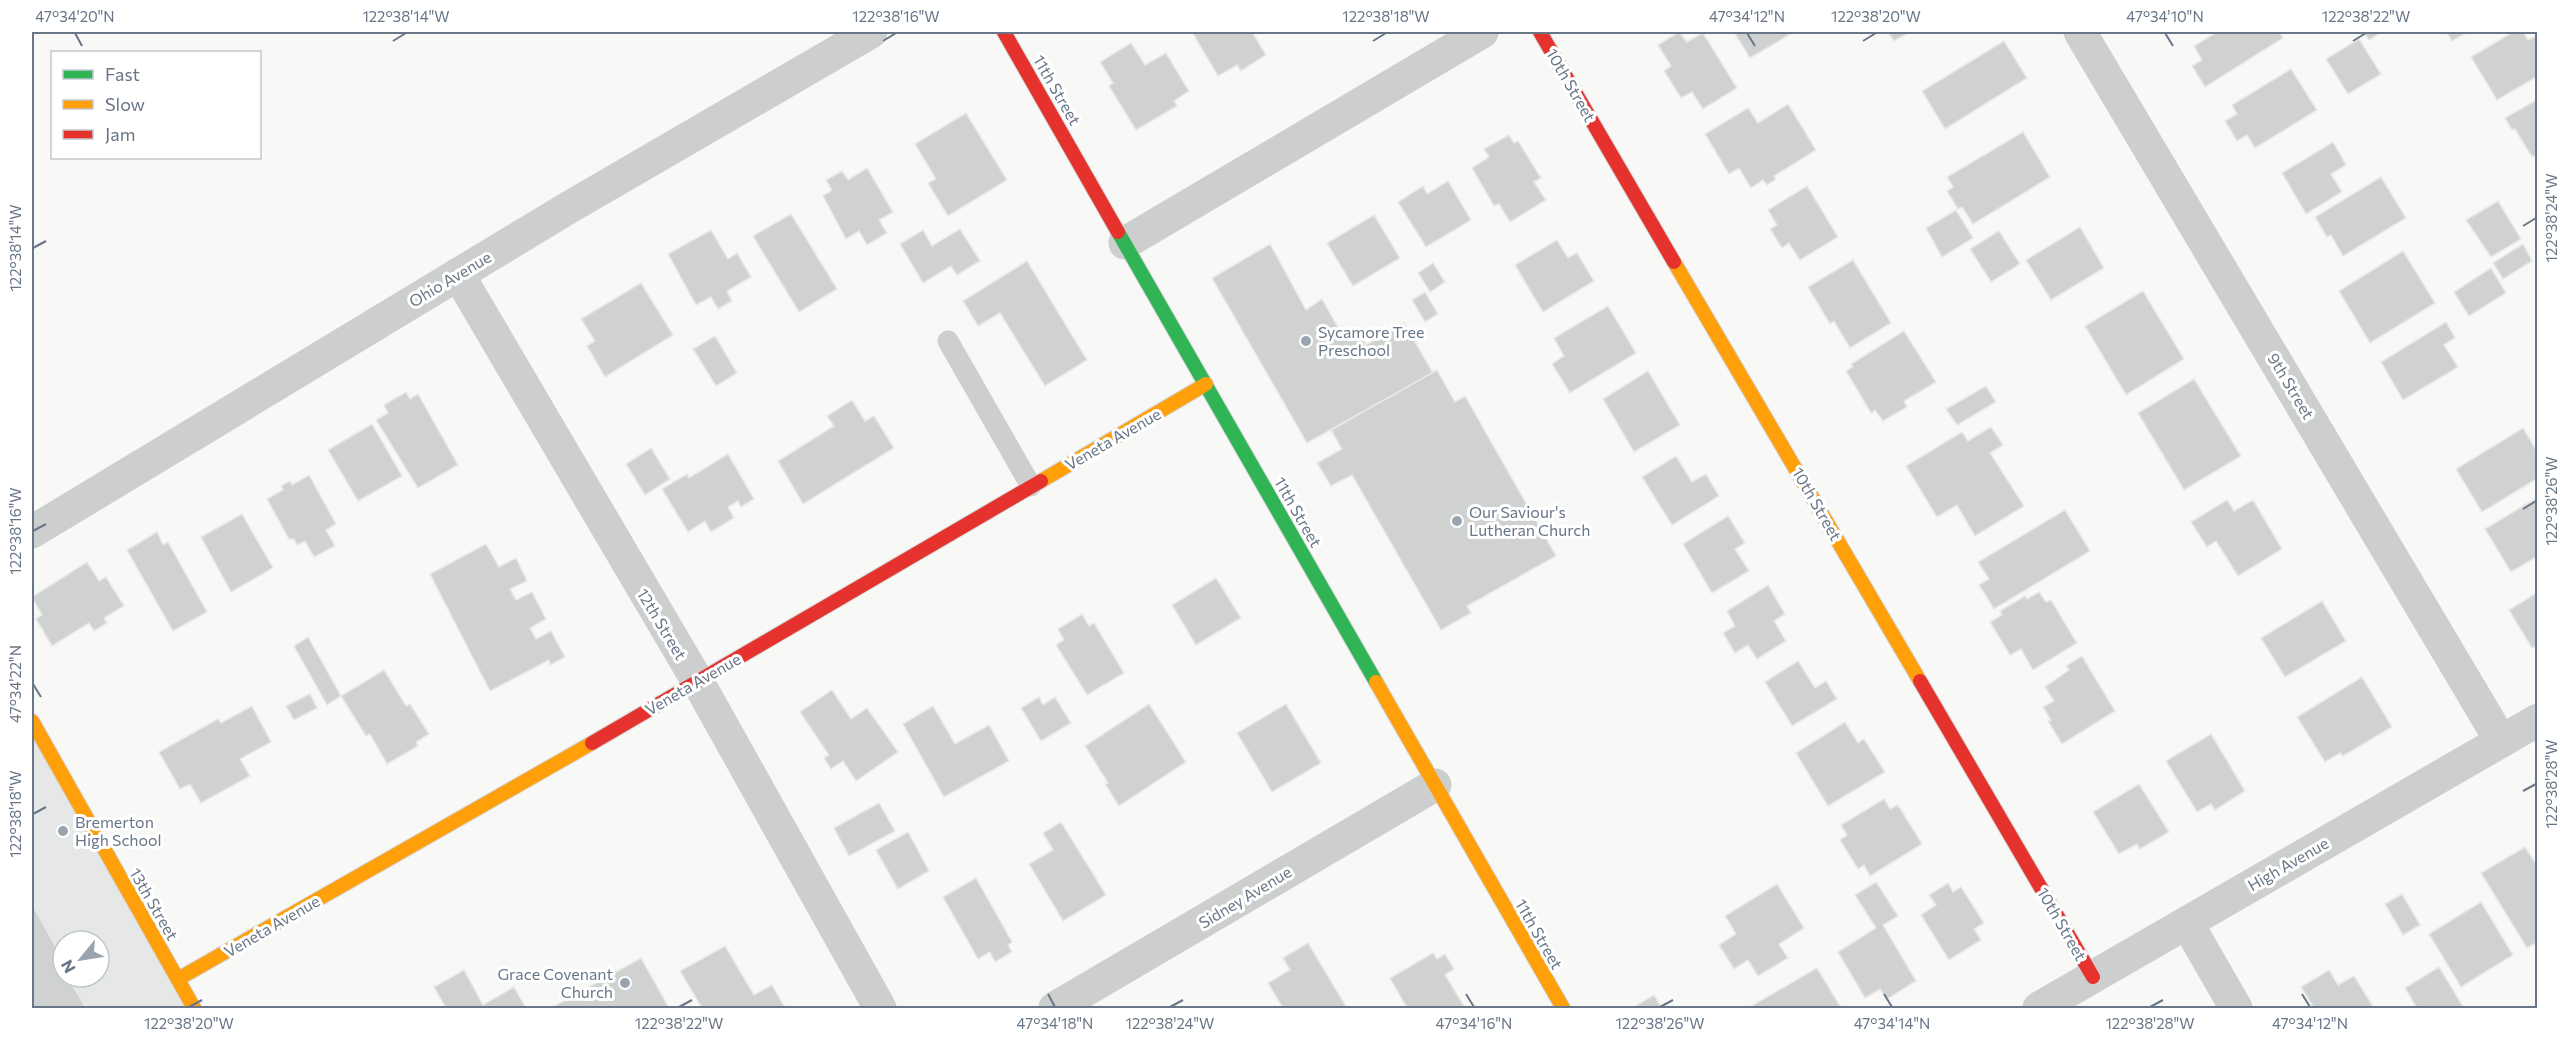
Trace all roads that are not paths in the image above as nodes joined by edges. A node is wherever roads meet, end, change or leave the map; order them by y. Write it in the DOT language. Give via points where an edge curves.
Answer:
graph roads {
  1 [pos="871,32"];
  2 [pos="1004,32"];
  3 [pos="1482,32"];
  4 [pos="1540,32"];
  5 [pos="2080,32"];
  6 [pos="1125,243"];
  7 [pos="458,274"];
  8 [pos="948,341"];
  9 [pos="1206,384"];
  10 [pos="1031,486"];
  11 [pos="32,531"];
  12 [pos="698,682"];
  13 [pos="2538,720"];
  14 [pos="32,722"];
  15 [pos="2501,741"];
  16 [pos="1435,785"];
  17 [pos="2187,923"];
  18 [pos="2093,977"];
  19 [pos="178,979"];
  20 [pos="194,1008"];
  21 [pos="880,1008"];
  22 [pos="1055,1008"];
  23 [pos="1563,1008"];
  24 [pos="2039,1008"];
  25 [pos="2236,1008"];
  1 -- 7 [label="street, Ohio Avenue"];
  2 -- 6 [label="street, 11th Street"];
  3 -- 6 [label="street"];
  4 -- 18 [label="street, 10th Street"];
  5 -- 15 [label="street, 9th Street"];
  6 -- 9 [label="street, 11th Street"];
  7 -- 11 [label="street, Ohio Avenue"];
  7 -- 12 [label="street, 12th Street"];
  8 -- 10 [label="lane"];
  9 -- 10 [label="street, Veneta Avenue"];
  9 -- 16 [label="street, 11th Street"];
  10 -- 12 [label="street, Veneta Avenue"];
  12 -- 19 [label="street, Veneta Avenue"];
  12 -- 21 [label="street, 12th Street"];
  13 -- 15 [label="street, High Avenue"];
  14 -- 19 [label="street, 13th Street"];
  15 -- 17 [label="street, High Avenue"];
  16 -- 22 [label="street, Sidney Avenue"];
  16 -- 23 [label="street, 11th Street"];
  17 -- 18 [label="street, High Avenue"];
  17 -- 25 [label="street"];
  18 -- 24 [label="street, High Avenue"];
  19 -- 20 [label="street, 13th Street"];
}
